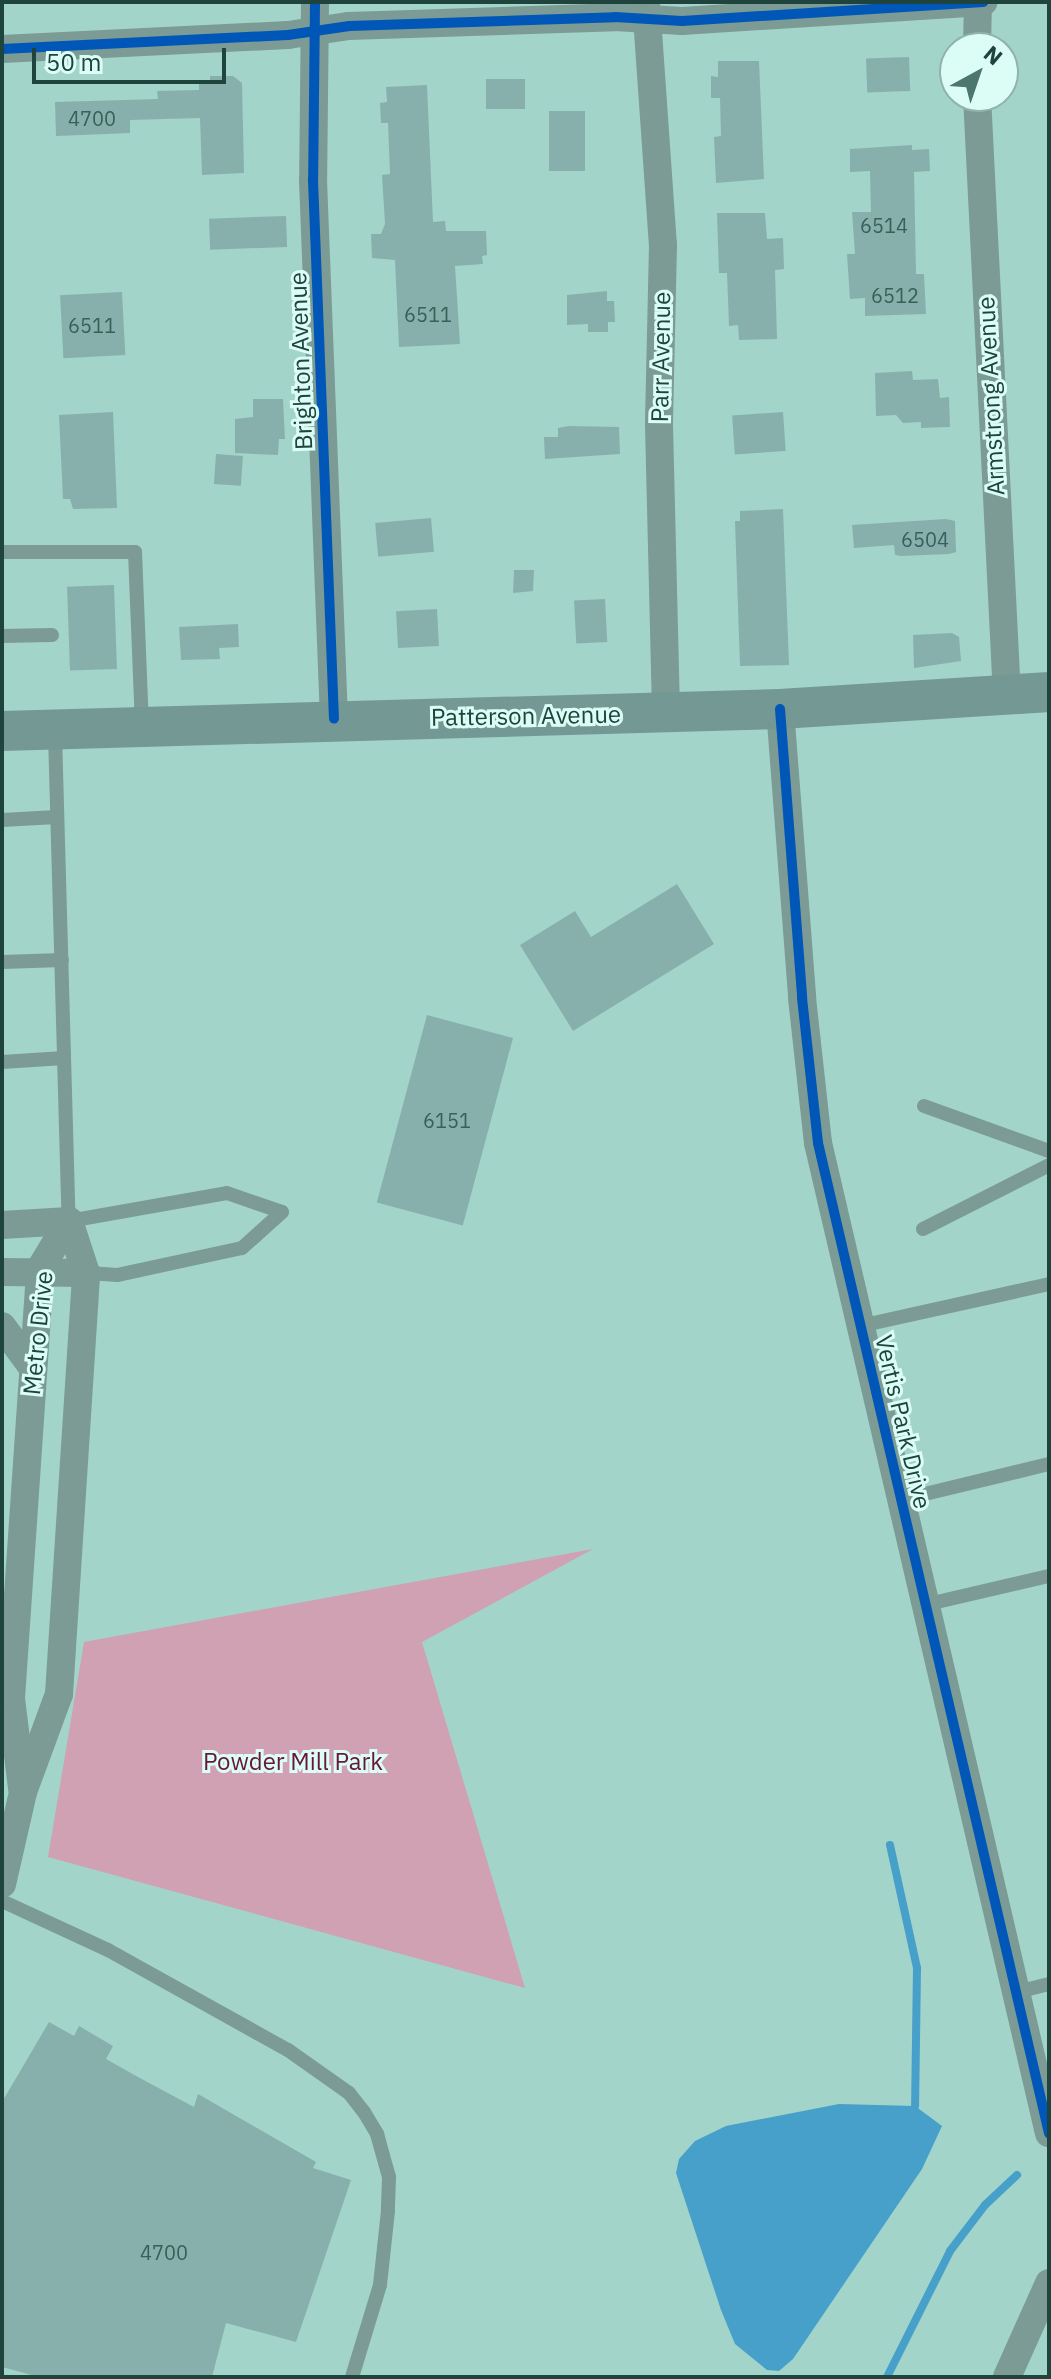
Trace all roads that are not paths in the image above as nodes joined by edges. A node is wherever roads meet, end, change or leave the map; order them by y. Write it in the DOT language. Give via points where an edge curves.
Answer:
graph roads {
  1 [pos="315,2"];
  2 [pos="980,2"];
  3 [pos="646,10"];
  4 [pos="317,31"];
  5 [pos="978,32"];
  6 [pos="2,49"];
  7 [pos="978,112"];
  8 [pos="2,552"];
  9 [pos="52,635"];
  10 [pos="2,636"];
  11 [pos="1049,692"];
  12 [pos="1007,697"];
  13 [pos="780,709"];
  14 [pos="666,713"];
  15 [pos="334,719"];
  16 [pos="142,726"];
  17 [pos="55,729"];
  18 [pos="2,731"];
  19 [pos="57,817"];
  20 [pos="2,820"];
  21 [pos="62,960"];
  22 [pos="2,962"];
  23 [pos="64,1058"];
  24 [pos="2,1062"];
  25 [pos="924,1106"];
  26 [pos="1049,1151"];
  27 [pos="1049,1165"];
  28 [pos="69,1221"];
  29 [pos="2,1225"];
  30 [pos="923,1229"];
  31 [pos="40,1269"];
  32 [pos="2,1272"];
  33 [pos="86,1273"];
  34 [pos="1049,1284"];
  35 [pos="2,1326"];
  36 [pos="860,1326"];
  37 [pos="33,1368"];
  38 [pos="1049,1464"];
  39 [pos="900,1500"];
  40 [pos="1049,1576"];
  41 [pos="924,1605"];
  42 [pos="23,1792"];
  43 [pos="2,1884"];
  44 [pos="2,1901"];
  45 [pos="1049,1984"];
  46 [pos="1017,1992"];
  47 [pos="1049,2133"];
  48 [pos="1049,2283"];
  49 [pos="352,2377"];
  50 [pos="1007,2377"];
  1 -- 4 [label="street, Brighton Avenue"];
  2 -- 3 [label="street"];
  2 -- 5 [label="street"];
  3 -- 4 [label="street"];
  3 -- 14 [label="street, Parr Avenue" via="663,245 659,425"];
  4 -- 6 [label="street"];
  4 -- 15 [label="street, Brighton Avenue" via="313,180"];
  7 -- 12 [label="street, Armstrong Avenue"];
  8 -- 16 [label="lane" via="135,552"];
  9 -- 10 [label="lane"];
  11 -- 12 [label="main road, Patterson Avenue"];
  12 -- 13 [label="main road, Patterson Avenue"];
  13 -- 14 [label="main road, Patterson Avenue"];
  13 -- 36 [label="street, Vertis Park Drive" via="818,1143"];
  14 -- 15 [label="main road, Patterson Avenue"];
  15 -- 16 [label="main road, Patterson Avenue"];
  16 -- 17 [label="main road, Patterson Avenue"];
  17 -- 18 [label="main road, Patterson Avenue"];
  17 -- 19 [label="lane"];
  19 -- 20 [label="lane"];
  19 -- 21 [label="lane"];
  21 -- 22 [label="lane"];
  21 -- 23 [label="lane"];
  23 -- 24 [label="lane"];
  23 -- 28 [label="lane"];
  25 -- 26 [label="lane"];
  27 -- 30 [label="lane"];
  28 -- 29 [label="street"];
  28 -- 31 [label="street, Metro Drive"];
  28 -- 33 [label="street, Metro Drive"];
  28 -- 33 [label="lane" via="227,1193 282,1212 242,1248 117,1275"];
  31 -- 32 [label="street"];
  31 -- 33 [label="street"];
  31 -- 37 [label="street, Metro Drive"];
  33 -- 42 [label="street, Metro Drive" via="59,1694"];
  34 -- 36 [label="lane"];
  35 -- 37 [label="street"];
  36 -- 39 [label="street, Vertis Park Drive"];
  37 -- 42 [label="street, Metro Drive" via="11,1698"];
  38 -- 39 [label="lane"];
  39 -- 41 [label="street, Vertis Park Drive"];
  40 -- 41 [label="lane"];
  41 -- 46 [label="street, Vertis Park Drive"];
  42 -- 43 [label="street, Metro Drive"];
  44 -- 49 [label="lane" via="108,1950 288,2050 349,2093 364,2112 377,2134 389,2177 388,2211 380,2285"];
  45 -- 46 [label="lane"];
  46 -- 47 [label="street, Vertis Park Drive"];
  48 -- 50 [label="street"];
}
